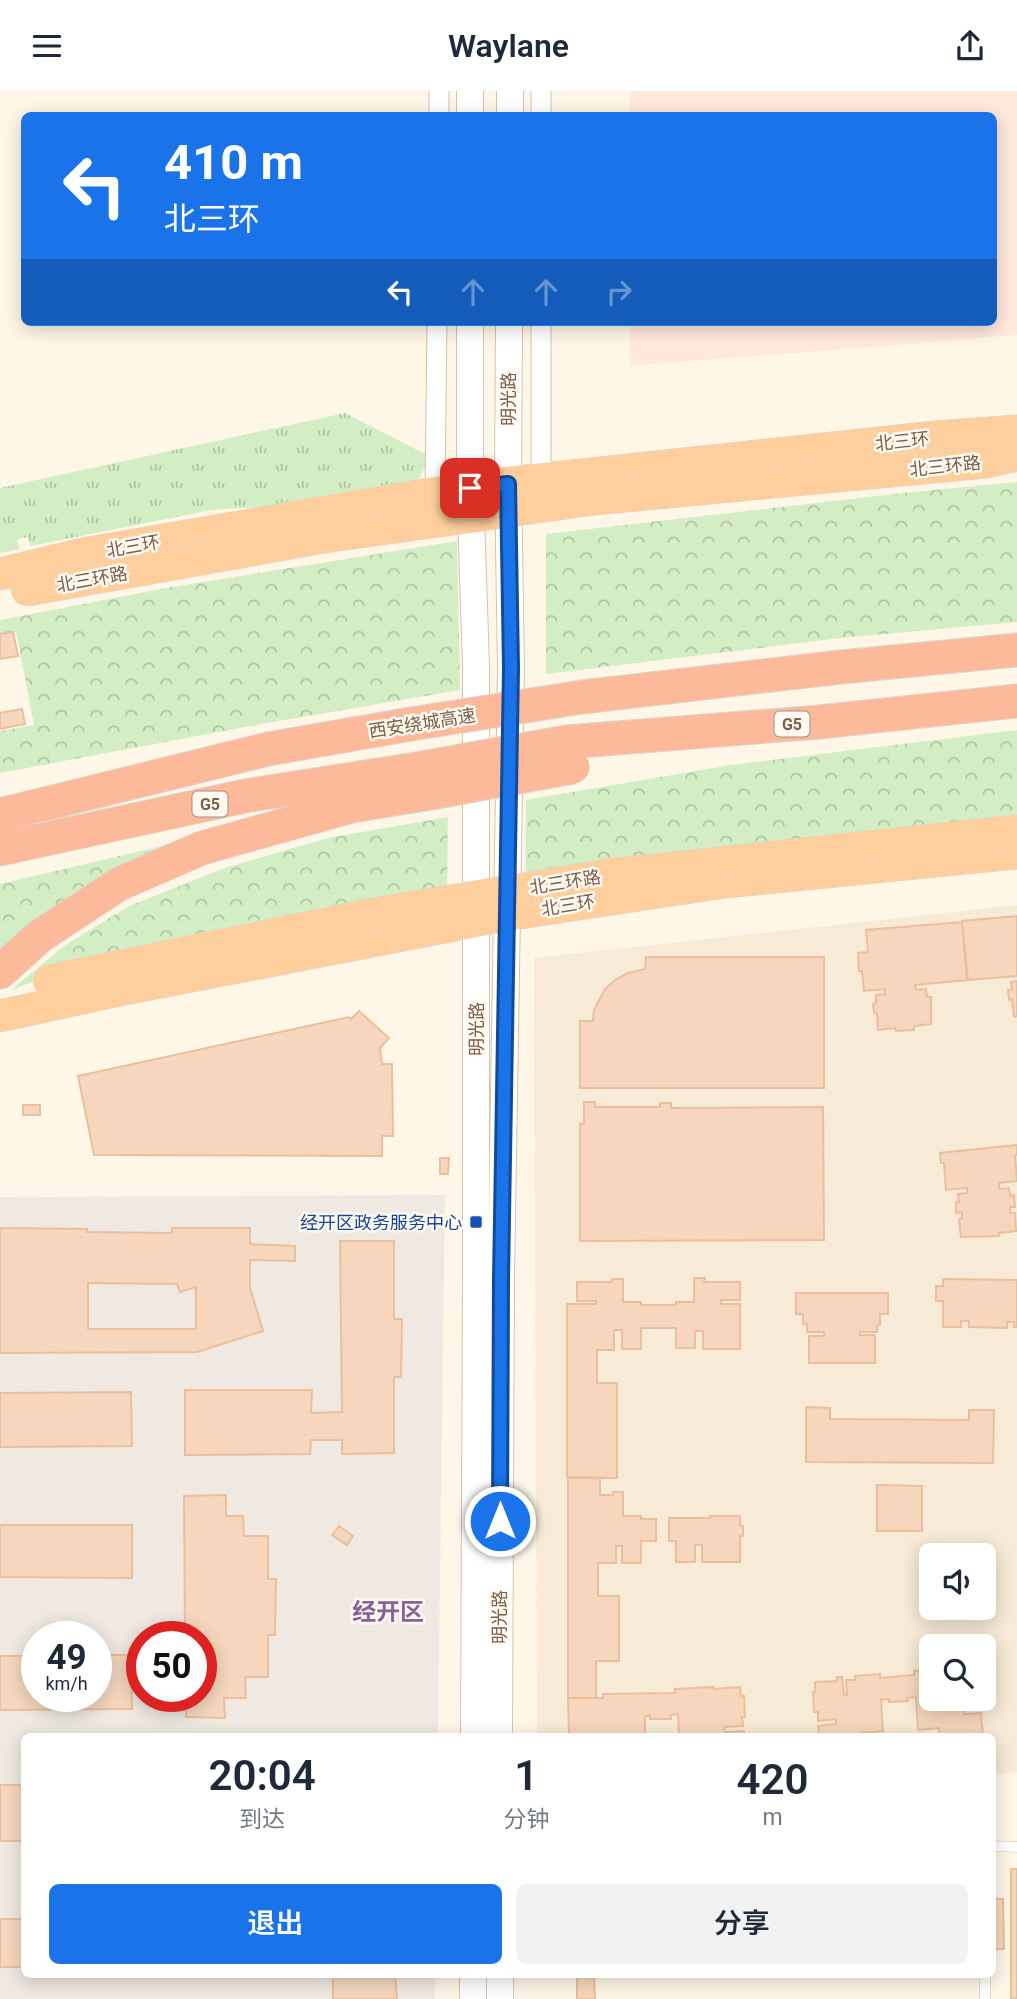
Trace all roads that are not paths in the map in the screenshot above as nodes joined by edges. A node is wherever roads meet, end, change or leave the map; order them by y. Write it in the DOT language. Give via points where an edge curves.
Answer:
graph roads {
  1 [pos="439,91"];
  2 [pos="470,91"];
  3 [pos="510,91"];
  4 [pos="541,91"];
  5 [pos="439,112"];
  6 [pos="470,112"];
  7 [pos="510,112"];
  8 [pos="541,112"];
  9 [pos="437,326"];
  10 [pos="470,326"];
  11 [pos="509,326"];
  12 [pos="541,326"];
  13 [pos="1017,431"];
  14 [pos="1017,455"];
  15 [pos="541,480"];
  16 [pos="508,484"];
  17 [pos="470,488"];
  18 [pos="436,494"];
  19 [pos="0,573"];
  20 [pos="13,591"];
  21 [pos="1017,650"];
  22 [pos="1017,701"];
  23 [pos="150,777"];
  24 [pos="430,780"];
  25 [pos="0,800"];
  26 [pos="0,815"];
  27 [pos="1017,831"];
  28 [pos="0,849"];
  29 [pos="1017,853"];
  30 [pos="506,915"];
  31 [pos="475,921"];
  32 [pos="0,972"];
  33 [pos="0,1006"];
  34 [pos="0,1016"];
  35 [pos="474,1733"];
  36 [pos="499,1733"];
  37 [pos="996,1846"];
  38 [pos="1017,1847"];
  39 [pos="473,1978"];
  40 [pos="500,1978"];
  41 [pos="985,1978"];
  42 [pos="473,1999"];
  43 [pos="500,1999"];
  44 [pos="985,1999"];
  1 -- 5 [label="street"];
  2 -- 6 [label="main road"];
  3 -- 7 [label="main road"];
  4 -- 8 [label="street"];
  9 -- 18 [label="street"];
  10 -- 17 [label="main road, 明光路"];
  11 -- 16 [label="main road, 明光路"];
  12 -- 15 [label="street"];
  13 -- 15 [label="highway, 北三环"];
  14 -- 20 [label="highway, 北三环路, bridge" via="986,462 594,499 324,537"];
  15 -- 16 [label="highway, 北三环"];
  16 -- 17 [label="highway, 北三环"];
  16 -- 30 [label="main road, 明光路" via="511,668"];
  17 -- 18 [label="highway, 北三环"];
  17 -- 31 [label="main road, 明光路" via="476,666"];
  18 -- 19 [label="highway, 北三环" via="83,554"];
  21 -- 23 [label="highway, 西安绕城高速 / G5, bridge" via="582,697 268,749"];
  22 -- 24 [label="highway, G5, bridge" via="570,755"];
  23 -- 25 [label="highway"];
  23 -- 26 [label="highway, 西安绕城高速 / G5"];
  24 -- 28 [label="highway, G5" via="245,796"];
  24 -- 32 [label="highway" via="202,848 119,884 40,936"];
  27 -- 33 [label="highway, 北三环路, bridge" via="608,875 374,913 49,981"];
  29 -- 30 [label="highway, 北三环" via="725,882"];
  30 -- 31 [label="highway, 北三环"];
  30 -- 36 [label="main road, 明光路"];
  31 -- 34 [label="highway, 北三环"];
  31 -- 35 [label="main road, 明光路"];
  37 -- 38 [label="lane"];
  39 -- 42 [label="main road"];
  40 -- 43 [label="main road"];
  41 -- 44 [label="lane"];
}
